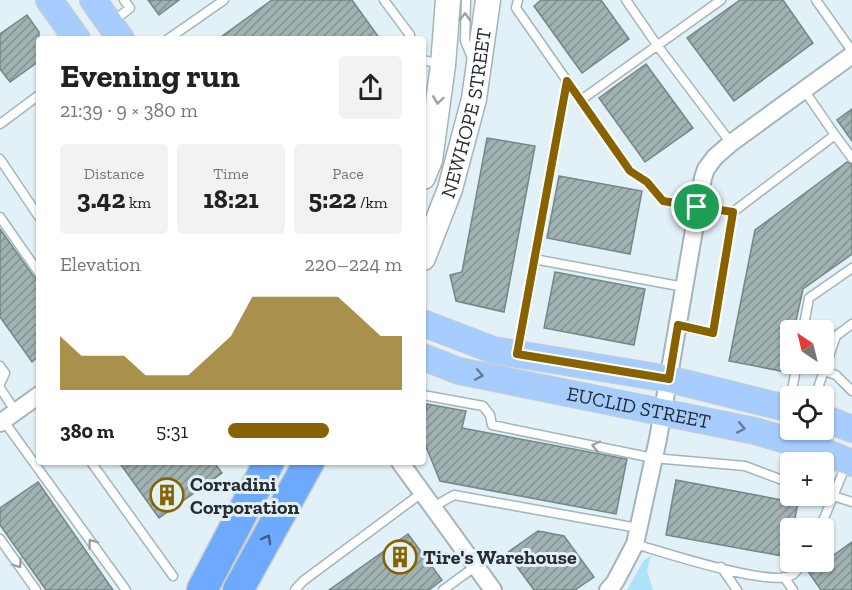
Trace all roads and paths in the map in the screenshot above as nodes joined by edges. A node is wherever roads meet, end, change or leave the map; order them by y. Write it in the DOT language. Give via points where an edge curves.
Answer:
graph roads {
  1 [pos="49,0"];
  2 [pos="93,0"];
  3 [pos="124,0"];
  4 [pos="224,0"];
  5 [pos="384,0"];
  6 [pos="448,0"];
  7 [pos="466,0"];
  8 [pos="488,0"];
  9 [pos="518,0"];
  10 [pos="626,0"];
  11 [pos="721,0"];
  12 [pos="816,0"];
  13 [pos="115,31"];
  14 [pos="75,36"];
  15 [pos="172,36"];
  16 [pos="410,36"];
  17 [pos="657,45"];
  18 [pos="852,53"];
  19 [pos="433,62"];
  20 [pos="479,72"];
  21 [pos="567,81"];
  22 [pos="804,90"];
  23 [pos="36,97"];
  24 [pos="581,100"];
  25 [pos="0,124"];
  26 [pos="836,135"];
  27 [pos="731,143"];
  28 [pos="852,158"];
  29 [pos="0,159"];
  30 [pos="426,170"];
  31 [pos="697,207"];
  32 [pos="733,212"];
  33 [pos="36,213"];
  34 [pos="0,217"];
  35 [pos="426,250"];
  36 [pos="534,259"];
  37 [pos="852,268"];
  38 [pos="36,269"];
  39 [pos="684,287"];
  40 [pos="805,320"];
  41 [pos="426,324"];
  42 [pos="852,324"];
  43 [pos="678,325"];
  44 [pos="834,342"];
  45 [pos="517,354"];
  46 [pos="426,358"];
  47 [pos="0,366"];
  48 [pos="834,374"];
  49 [pos="669,379"];
  50 [pos="0,386"];
  51 [pos="852,391"];
  52 [pos="426,396"];
  53 [pos="36,397"];
  54 [pos="780,401"];
  55 [pos="663,412"];
  56 [pos="6,418"];
  57 [pos="834,422"];
  58 [pos="852,429"];
  59 [pos="653,458"];
  60 [pos="36,461"];
  61 [pos="850,462"];
  62 [pos="39,465"];
  63 [pos="93,465"];
  64 [pos="267,465"];
  65 [pos="307,465"];
  66 [pos="402,465"];
  67 [pos="780,479"];
  68 [pos="834,485"];
  69 [pos="423,492"];
  70 [pos="834,496"];
  71 [pos="852,502"];
  72 [pos="433,507"];
  73 [pos="637,536"];
  74 [pos="0,539"];
  75 [pos="476,566"];
  76 [pos="721,567"];
  77 [pos="795,572"];
  78 [pos="172,576"];
  79 [pos="784,577"];
  80 [pos="36,590"];
  81 [pos="126,590"];
  82 [pos="202,590"];
  83 [pos="238,590"];
  84 [pos="295,590"];
  85 [pos="443,590"];
  86 [pos="493,590"];
  87 [pos="608,590"];
  88 [pos="737,590"];
  89 [pos="793,590"];
  1 -- 14 [label="main road"];
  2 -- 13 [label="main road"];
  3 -- 13 [label="lane" via="130,8"];
  4 -- 15 [label="lane"];
  5 -- 16 [label="lane"];
  6 -- 19 [label="street, NEWHOPE STREET"];
  20 -- 7 [label="lane, one-way" via="465,41"];
  8 -- 20 [label="street, NEWHOPE STREET"];
  9 -- 21 [label="lane" via="516,8"];
  10 -- 17 [label="lane"];
  11 -- 17 [label="lane"];
  12 -- 18 [label="lane"];
  17 -- 24 [label="lane"];
  17 -- 27 [label="lane"];
  18 -- 22 [label="street"];
  19 -- 30 [label="street, NEWHOPE STREET, one-way" via="430,160"];
  20 -- 35 [label="street, NEWHOPE STREET" via="450,189"];
  21 -- 24 [label="lane"];
  21 -- 36 [label="lane"];
  22 -- 26 [label="lane"];
  22 -- 27 [label="street"];
  23 -- 25 [label="lane"];
  24 -- 31 [label="lane" via="630,171 647,182 663,201"];
  26 -- 28 [label="lane"];
  26 -- 32 [label="lane"];
  27 -- 31 [label="street" via="706,169"];
  29 -- 33 [label="lane"];
  31 -- 32 [label="lane"];
  31 -- 39 [label="street"];
  32 -- 43 [label="lane" via="713,333"];
  34 -- 38 [label="lane"];
  36 -- 39 [label="lane"];
  36 -- 45 [label="lane"];
  37 -- 40 [label="lane" via="809,298"];
  39 -- 43 [label="street"];
  41 -- 45 [label="main road, EUCLID STREET" via="493,350"];
  42 -- 44 [label="lane"];
  43 -- 49 [label="street"];
  45 -- 49 [label="main road, EUCLID STREET"];
  46 -- 55 [label="main road, EUCLID STREET, one-way" via="459,371"];
  47 -- 50 [label="lane" via="5,374"];
  48 -- 51 [label="lane"];
  49 -- 54 [label="main road, EUCLID STREET"];
  49 -- 55 [label="street"];
  50 -- 56 [label="lane"];
  59 -- 52 [label="lane, one-way" via="492,425 483,406"];
  53 -- 56 [label="street"];
  55 -- 59 [label="street"];
  55 -- 61 [label="main road, EUCLID STREET, one-way" via="755,431"];
  60 -- 56 [label="lane, one-way"];
  57 -- 58 [label="main road"];
  59 -- 67 [label="lane" via="745,466"];
  59 -- 73 [label="street"];
  61 -- 68 [label="lane"];
  81 -- 62 [label="lane, one-way"];
  63 -- 78 [label="lane"];
  64 -- 82 [label="highway"];
  83 -- 65 [label="highway, one-way"];
  66 -- 69 [label="street"];
  69 -- 72 [label="street"];
  69 -- 84 [label="lane"];
  70 -- 71 [label="lane"];
  72 -- 73 [label="lane" via="454,495"];
  72 -- 75 [label="street"];
  73 -- 76 [label="lane"];
  73 -- 87 [label="street"];
  74 -- 80 [label="lane, one-way"];
  75 -- 85 [label="lane"];
  75 -- 86 [label="street"];
  76 -- 79 [label="lane" via="756,577"];
  76 -- 88 [label="lane"];
  77 -- 79 [label="lane"];
  79 -- 89 [label="lane"];
}
